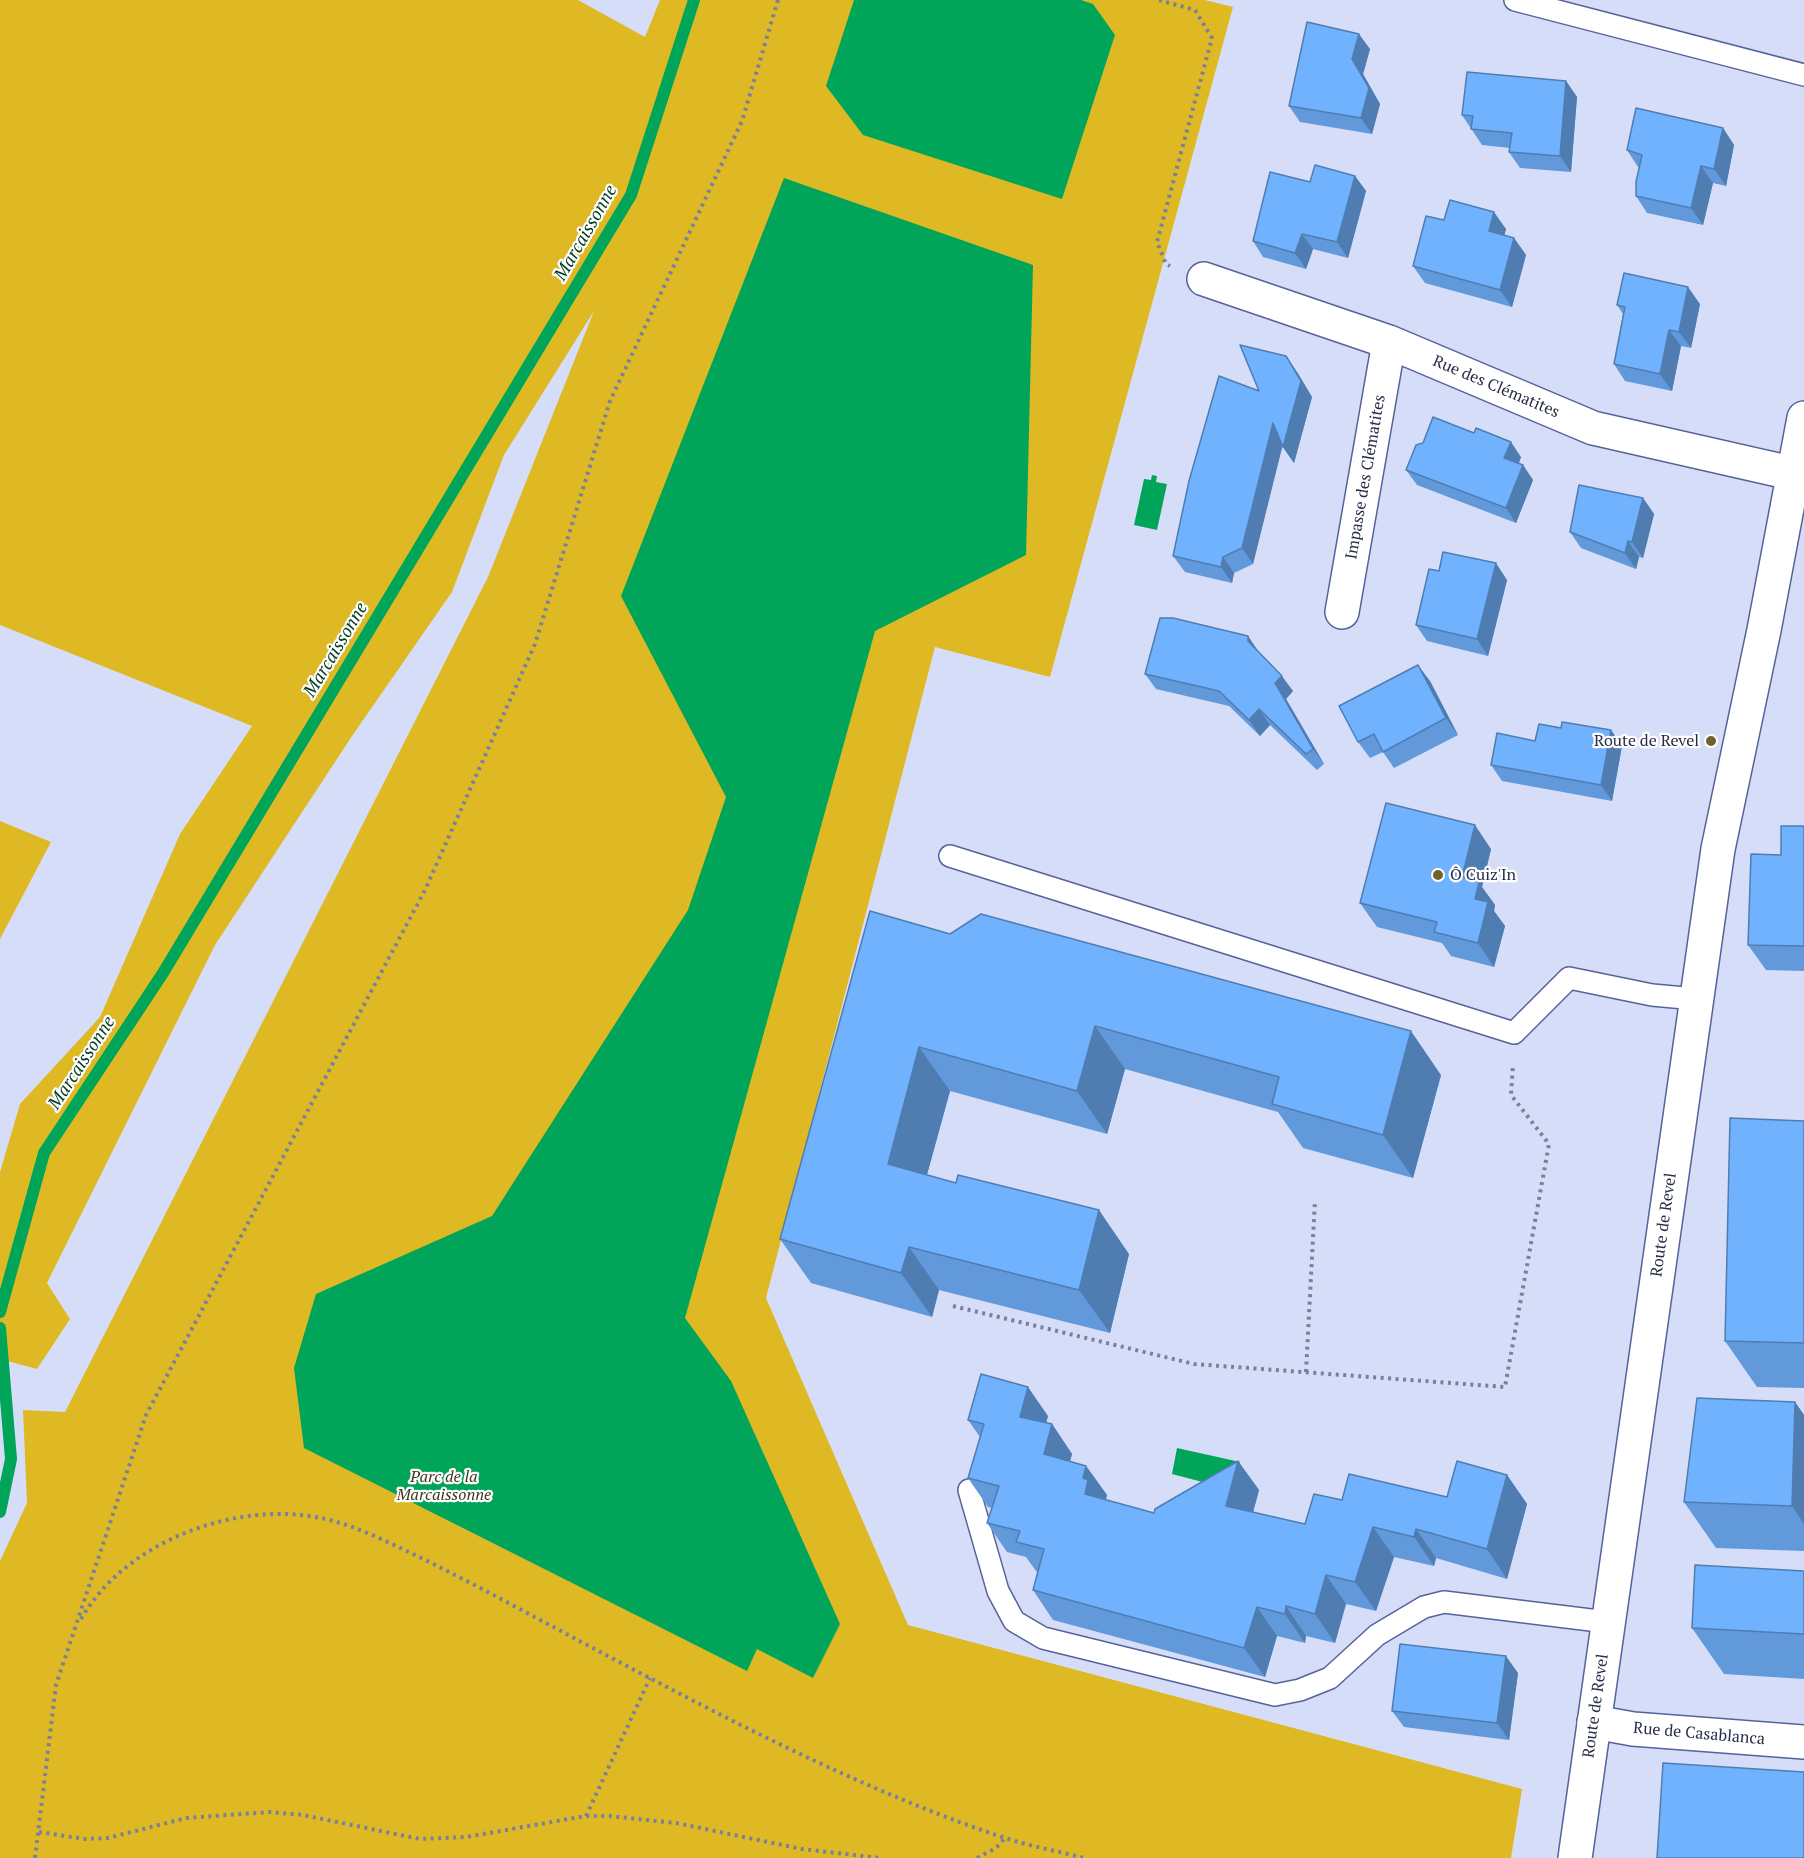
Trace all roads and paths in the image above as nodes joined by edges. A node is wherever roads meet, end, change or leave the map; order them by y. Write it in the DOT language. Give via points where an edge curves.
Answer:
graph roads {
  1 [pos="778,0"];
  2 [pos="1159,0"];
  3 [pos="1515,0"];
  4 [pos="1804,75"];
  5 [pos="1204,279"];
  6 [pos="1389,342"];
  7 [pos="1804,418"];
  8 [pos="1799,476"];
  9 [pos="1342,612"];
  10 [pos="950,856"];
  11 [pos="1696,999"];
  12 [pos="1514,1033"];
  13 [pos="1315,1200"];
  14 [pos="953,1306"];
  15 [pos="1306,1372"];
  16 [pos="969,1490"];
  17 [pos="1608,1622"];
  18 [pos="76,1627"];
  19 [pos="650,1678"];
  20 [pos="1594,1722"];
  21 [pos="1804,1742"];
  22 [pos="586,1816"];
  23 [pos="39,1832"];
  24 [pos="1005,1838"];
  25 [pos="35,1858"];
  26 [pos="880,1858"];
  27 [pos="977,1858"];
  28 [pos="1084,1858"];
  29 [pos="1575,1858"];
  1 -- 18 [label="path" via="742,120 610,401 535,644 425,890 146,1415"];
  2 -- 5 [label="path" via="1195,10 1212,38 1157,242 1166,264"];
  3 -- 4 [label="lane"];
  5 -- 6 [label="main road, Rue des Clématites"];
  6 -- 8 [label="main road, Rue des Clématites" via="1593,428"];
  6 -- 9 [label="main road, Impasse des Clématites"];
  7 -- 8 [label="main road, Route de Revel"];
  8 -- 11 [label="main road, Route de Revel" via="1718,849"];
  10 -- 12 [label="lane"];
  11 -- 12 [label="lane" via="1652,995 1569,978"];
  11 -- 17 [label="main road, Route de Revel"];
  12 -- 15 [label="path" via="1511,1095 1549,1144 1505,1387"];
  13 -- 15 [label="path"];
  14 -- 15 [label="path" via="1194,1364"];
  16 -- 17 [label="lane" via="998,1591 1014,1621 1043,1638 1275,1695 1330,1678 1377,1635 1424,1607 1444,1602"];
  17 -- 20 [label="main road, Route de Revel"];
  18 -- 19 [label="path" via="109,1581 159,1546 220,1522 277,1514 306,1515 340,1521 377,1537"];
  18 -- 23 [label="path" via="56,1685"];
  19 -- 22 [label="path"];
  19 -- 24 [label="path" via="759,1736 912,1804"];
  20 -- 21 [label="main road, Rue de Casablanca" via="1633,1730"];
  20 -- 29 [label="main road, Route de Revel"];
  22 -- 23 [label="path" via="466,1837 420,1839 270,1812 186,1818 108,1838"];
  22 -- 26 [label="path" via="676,1823 802,1849"];
  23 -- 25 [label="path"];
  24 -- 27 [label="path"];
  24 -- 28 [label="path"];
}
